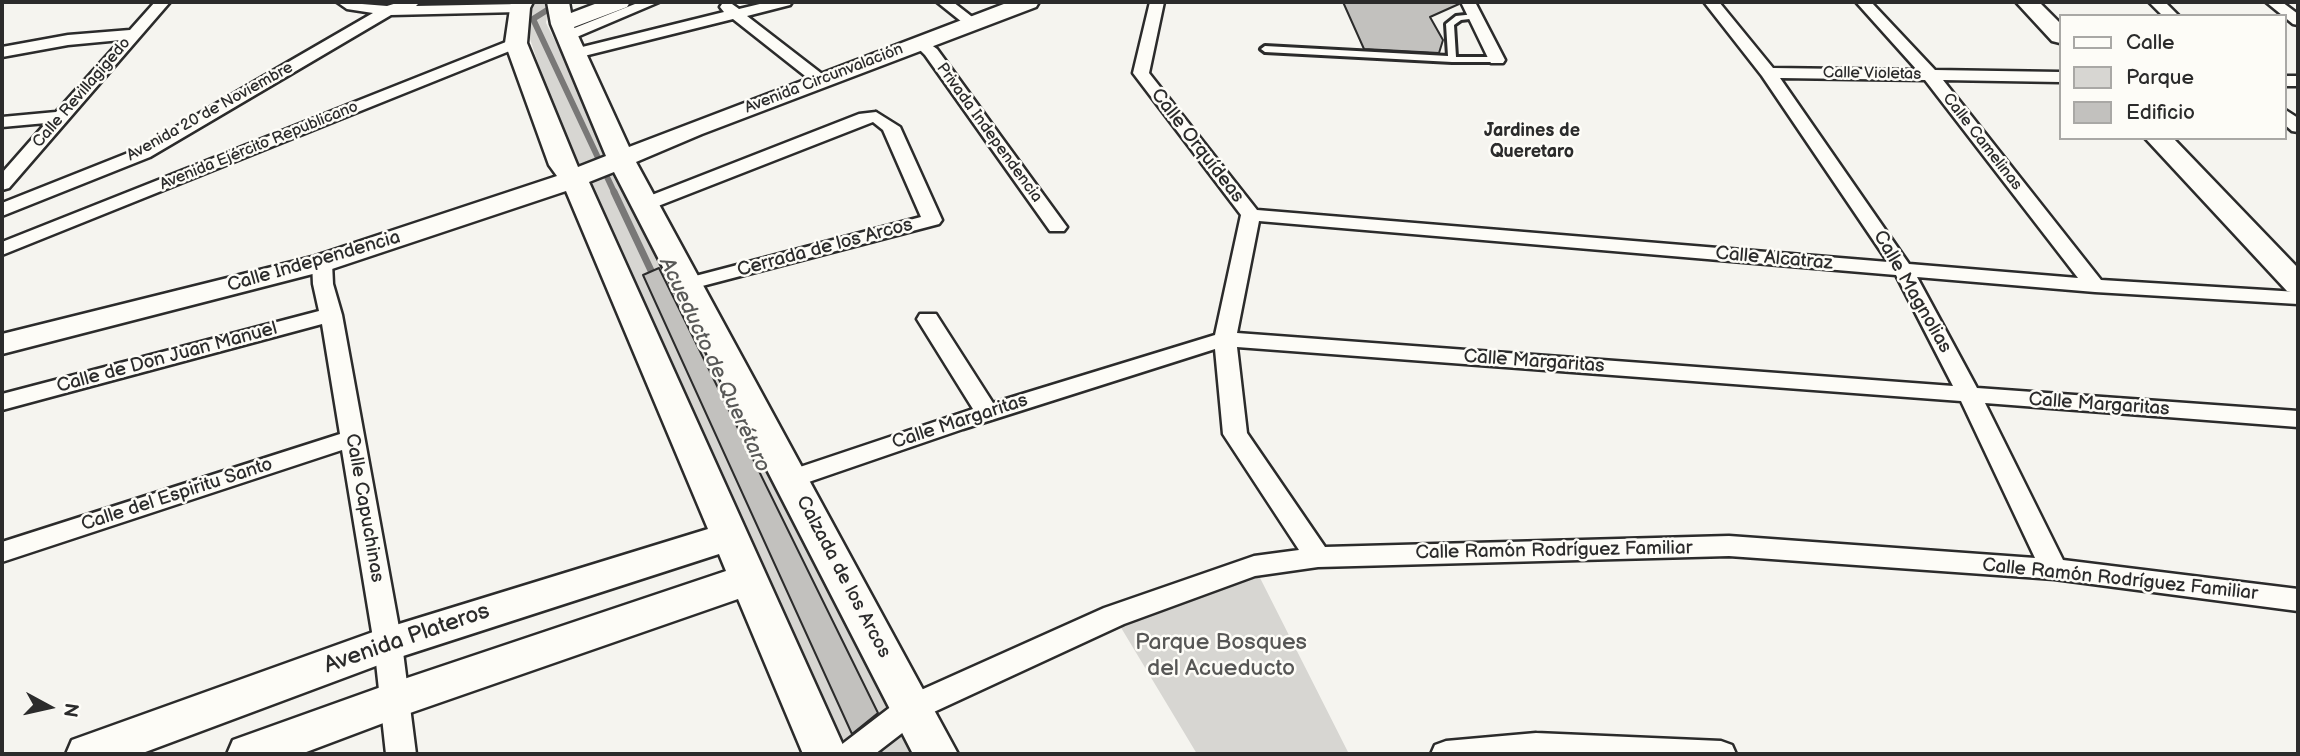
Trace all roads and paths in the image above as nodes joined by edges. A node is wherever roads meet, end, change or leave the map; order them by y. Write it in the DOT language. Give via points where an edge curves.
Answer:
graph roads {
  1 [pos="163,2"];
  2 [pos="344,2"];
  3 [pos="413,2"];
  4 [pos="619,2"];
  5 [pos="652,2"];
  6 [pos="722,2"];
  7 [pos="785,2"];
  8 [pos="944,2"];
  9 [pos="1028,2"];
  10 [pos="1157,2"];
  11 [pos="1711,2"];
  12 [pos="1863,2"];
  13 [pos="2027,2"];
  14 [pos="2156,2"];
  15 [pos="2273,2"];
  16 [pos="520,5"];
  17 [pos="1471,9"];
  18 [pos="388,11"];
  19 [pos="734,14"];
  20 [pos="2170,14"];
  21 [pos="2298,21"];
  22 [pos="972,23"];
  23 [pos="43,29"];
  24 [pos="566,29"];
  25 [pos="134,34"];
  26 [pos="2058,34"];
  27 [pos="920,42"];
  28 [pos="516,43"];
  29 [pos="20,48"];
  30 [pos="119,49"];
  31 [pos="1265,50"];
  32 [pos="2,58"];
  33 [pos="1452,59"];
  34 [pos="1497,60"];
  35 [pos="1768,73"];
  36 [pos="1930,75"];
  37 [pos="2058,77"];
  38 [pos="820,80"];
  39 [pos="60,117"];
  40 [pos="2,122"];
  41 [pos="2160,140"];
  42 [pos="619,155"];
  43 [pos="574,179"];
  44 [pos="2,184"];
  45 [pos="646,204"];
  46 [pos="2,210"];
  47 [pos="1251,215"];
  48 [pos="1056,227"];
  49 [pos="2,249"];
  50 [pos="322,263"];
  51 [pos="1903,270"];
  52 [pos="687,284"];
  53 [pos="2298,285"];
  54 [pos="2095,286"];
  55 [pos="2298,298"];
  56 [pos="331,315"];
  57 [pos="928,319"];
  58 [pos="1226,339"];
  59 [pos="2,344"];
  60 [pos="1970,396"];
  61 [pos="2,402"];
  62 [pos="987,412"];
  63 [pos="2298,419"];
  64 [pos="351,439"];
  65 [pos="791,479"];
  66 [pos="730,536"];
  67 [pos="2,552"];
  68 [pos="1318,557"];
  69 [pos="2054,569"];
  70 [pos="749,579"];
  71 [pos="2298,600"];
  72 [pos="388,644"];
  73 [pos="395,700"];
  74 [pos="912,708"];
  75 [pos="88,754"];
  76 [pos="249,754"];
  77 [pos="401,754"];
  78 [pos="825,754"];
  79 [pos="852,754"];
  80 [pos="936,754"];
  81 [pos="1446,754"];
  82 [pos="1721,754"];
  1 -- 25 [label="street, Calle Revillagigedo"];
  2 -- 18 [label="street"];
  3 -- 18 [label="street, Avenida 20 de Noviembre"];
  4 -- 24 [label="main road"];
  5 -- 24 [label="street"];
  6 -- 19 [label="street"];
  7 -- 19 [label="street"];
  8 -- 22 [label="street"];
  9 -- 22 [label="main road, Avenida Circunvalación"];
  10 -- 47 [label="street, Calle Orquídeas" via="1141,74"];
  11 -- 35 [label="street, Calle Magnolias"];
  12 -- 36 [label="street, Calle Camelinas"];
  13 -- 26 [label="main road"];
  14 -- 20 [label="street"];
  15 -- 21 [label="street"];
  16 -- 18 [label="street"];
  16 -- 28 [label="main road"];
  17 -- 33 [label="lane" via="1450,24"];
  17 -- 34 [label="street"];
  18 -- 46 [label="street, Avenida 20 de Noviembre" via="144,153"];
  19 -- 24 [label="street"];
  19 -- 38 [label="street"];
  22 -- 27 [label="main road, Avenida Circunvalación"];
  23 -- 29 [label="street"];
  24 -- 42 [label="main road, Calzada de los Arcos"];
  25 -- 29 [label="street"];
  25 -- 30 [label="street, Calle Revillagigedo"];
  27 -- 38 [label="main road, Avenida Circunvalación"];
  27 -- 48 [label="street, Privada Independencia"];
  28 -- 43 [label="main road" via="562,165"];
  28 -- 49 [label="street, Avenida Ejército Republicano"];
  29 -- 32 [label="street"];
  30 -- 32 [label="street"];
  30 -- 39 [label="street, Calle Revillagigedo"];
  31 -- 33 [label="lane"];
  33 -- 34 [label="lane"];
  35 -- 36 [label="street, Calle Violetas"];
  35 -- 51 [label="street, Calle Magnolias"];
  36 -- 37 [label="street, Calle Violetas"];
  36 -- 54 [label="street, Calle Camelinas"];
  38 -- 42 [label="main road, Avenida Circunvalación"];
  39 -- 40 [label="street"];
  39 -- 44 [label="street, Calle Revillagigedo"];
  41 -- 53 [label="main road"];
  42 -- 43 [label="main road, Calle Independencia"];
  42 -- 45 [label="main road, Calzada de los Arcos"];
  43 -- 50 [label="main road, Calle Independencia"];
  43 -- 66 [label="main road"];
  45 -- 52 [label="main road, Calzada de los Arcos"];
  45 -- 52 [label="street, Cerrada de los Arcos" via="876,117 891,127 932,220"];
  47 -- 51 [label="street, Calle Alcatraz"];
  47 -- 58 [label="street, Calle Orquídeas"];
  50 -- 56 [label="street, Calle Capuchinas"];
  50 -- 59 [label="main road, Calle Independencia"];
  51 -- 54 [label="street, Calle Alcatraz"];
  51 -- 60 [label="street, Calle Magnolias"];
  52 -- 65 [label="main road, Calzada de los Arcos"];
  54 -- 55 [label="street, Calle Alcatraz"];
  56 -- 61 [label="street, Calle de Don Juan Manuel"];
  56 -- 64 [label="street, Calle Capuchinas"];
  57 -- 62 [label="street"];
  58 -- 60 [label="street, Calle Margaritas"];
  58 -- 62 [label="street, Calle Margaritas"];
  58 -- 68 [label="street, Calle Orquídeas" via="1235,434"];
  60 -- 63 [label="street, Calle Margaritas"];
  60 -- 69 [label="street, Calle Magnolias"];
  62 -- 65 [label="street, Calle Margaritas"];
  64 -- 67 [label="street, Calle del Espiritu Santo"];
  64 -- 72 [label="street, Calle Capuchinas"];
  65 -- 74 [label="main road, Calzada de los Arcos"];
  66 -- 70 [label="main road"];
  66 -- 72 [label="main road, Avenida Plateros"];
  68 -- 69 [label="street, Calle Ramón Rodríguez Familiar" via="1729,546"];
  68 -- 74 [label="street, Calle Ramón Rodríguez Familiar" via="1254,566 1198,584 1114,616"];
  69 -- 71 [label="street, Calle Ramón Rodríguez Familiar"];
  70 -- 73 [label="main road"];
  70 -- 78 [label="main road"];
  72 -- 73 [label="street, Calle Capuchinas"];
  72 -- 75 [label="main road, Avenida Plateros"];
  73 -- 76 [label="main road"];
  73 -- 77 [label="street, Calle Capuchinas"];
  74 -- 79 [label="street, Calle Ramón Rodríguez Familiar"];
  74 -- 80 [label="main road, Calzada de los Arcos"];
  81 -- 82 [label="street" via="1536,746"];
}
